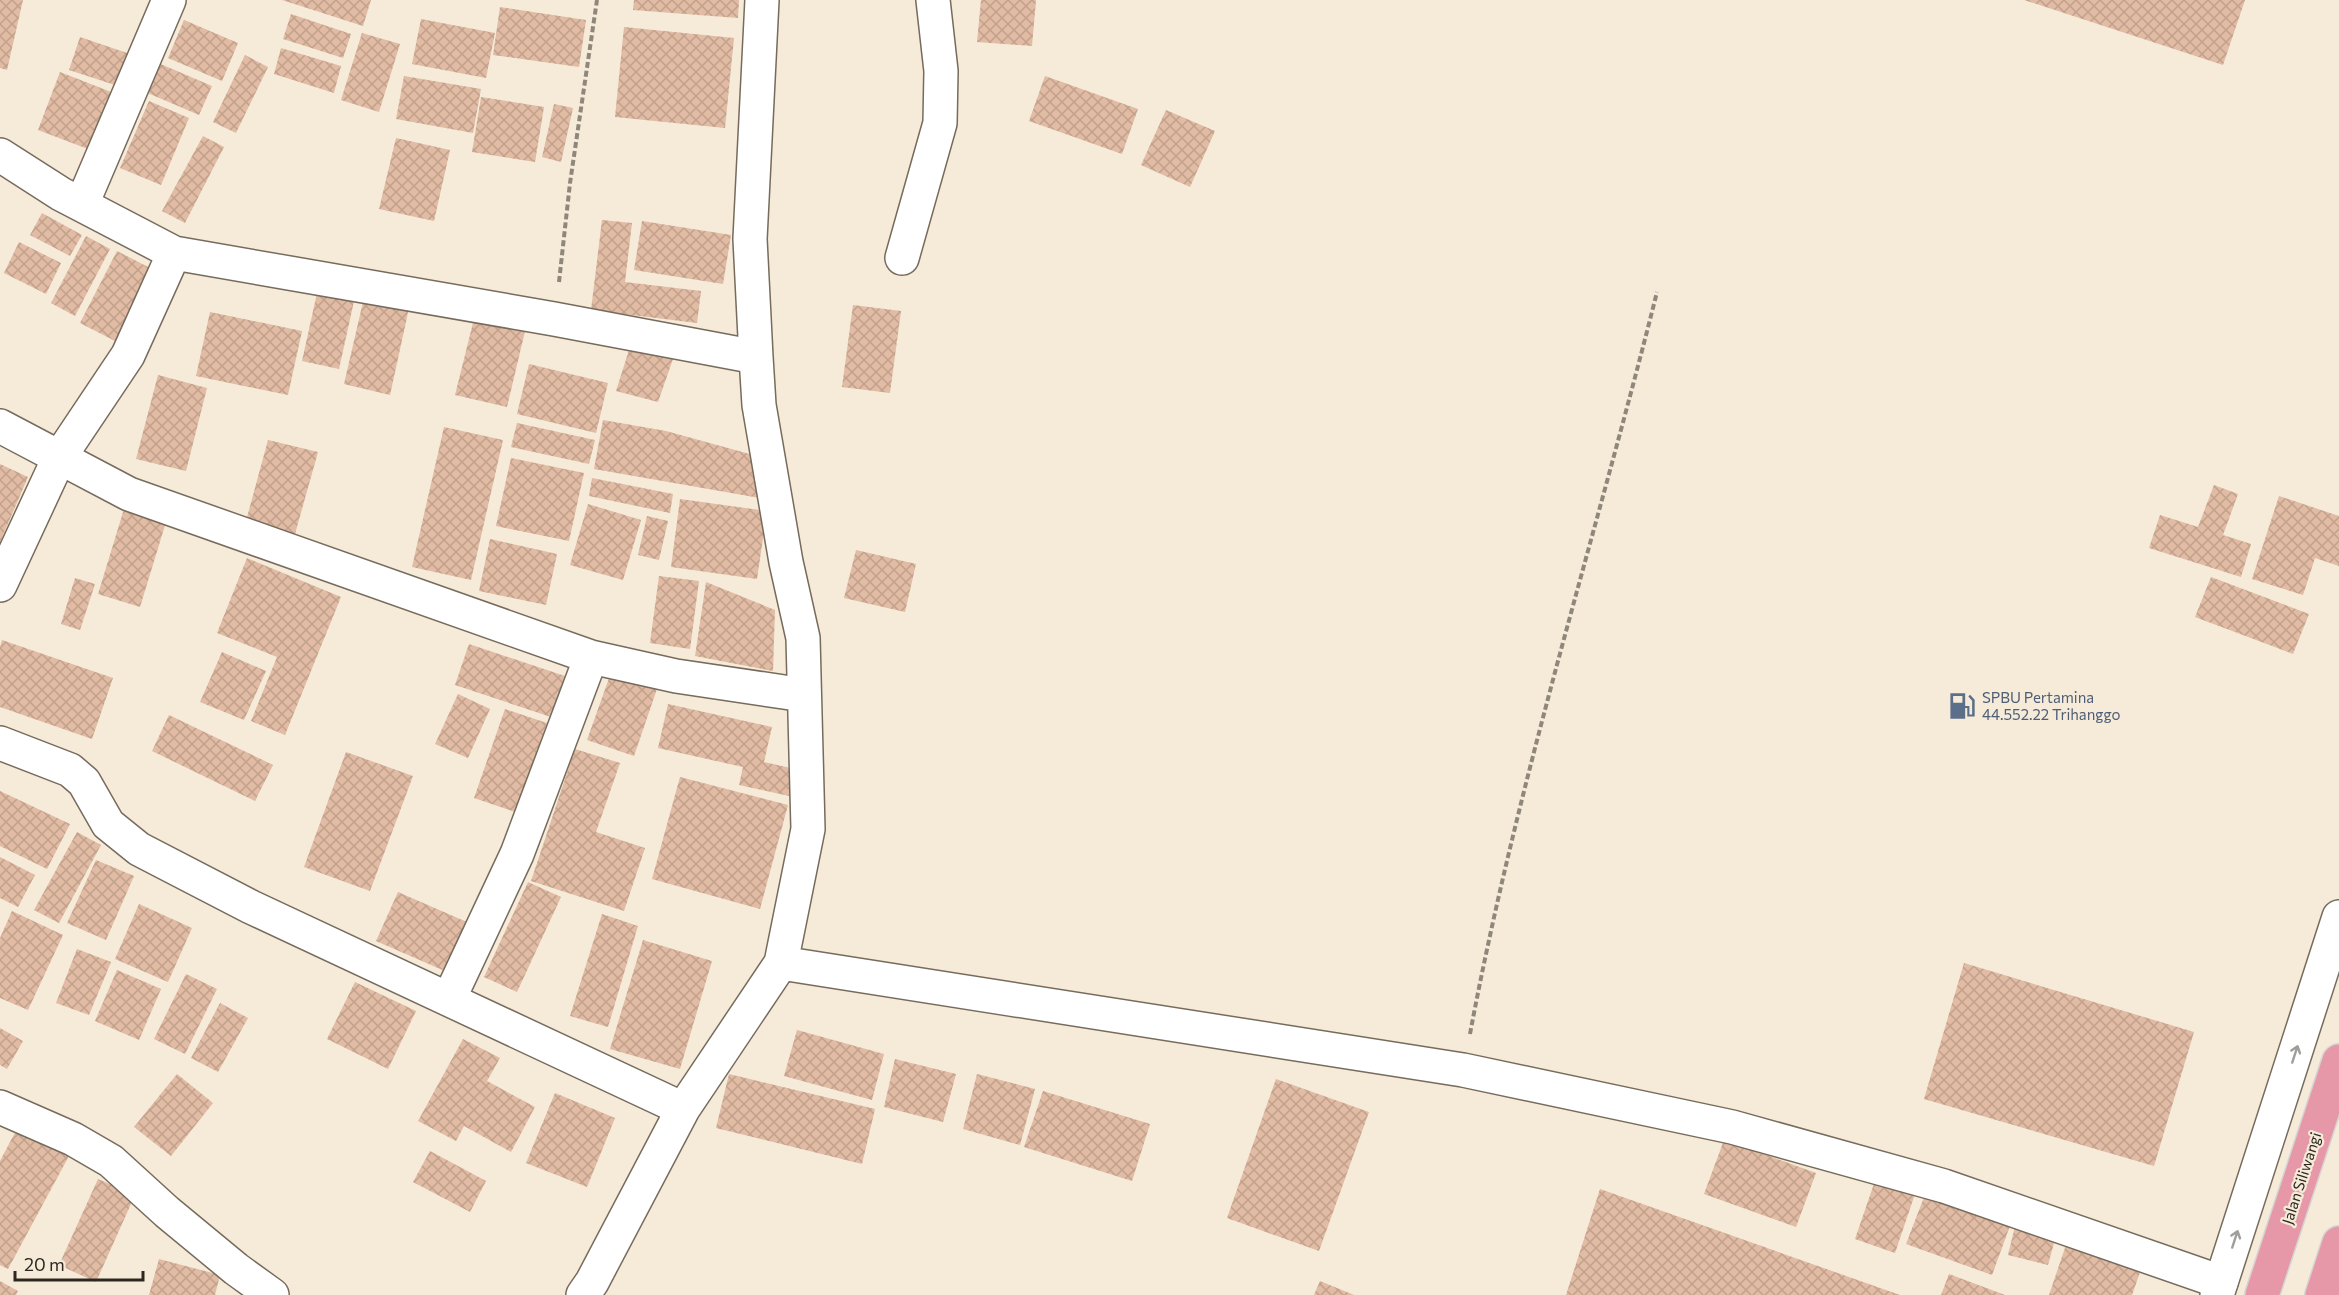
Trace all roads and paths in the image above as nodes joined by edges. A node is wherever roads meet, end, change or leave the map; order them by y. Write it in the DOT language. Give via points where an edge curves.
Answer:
graph roads {
  1 [pos="169,0"];
  2 [pos="597,0"];
  3 [pos="762,0"];
  4 [pos="933,0"];
  5 [pos="0,155"];
  6 [pos="82,204"];
  7 [pos="174,253"];
  8 [pos="902,258"];
  9 [pos="1657,292"];
  10 [pos="554,319"];
  11 [pos="756,357"];
  12 [pos="0,426"];
  13 [pos="59,458"];
  14 [pos="0,585"];
  15 [pos="591,657"];
  16 [pos="804,695"];
  17 [pos="0,743"];
  18 [pos="2339,917"];
  19 [pos="781,963"];
  20 [pos="449,999"];
  21 [pos="2339,1061"];
  22 [pos="1463,1070"];
  23 [pos="0,1107"];
  24 [pos="683,1109"];
  25 [pos="2339,1243"];
  26 [pos="2219,1289"];
  27 [pos="272,1295"];
  28 [pos="583,1295"];
  29 [pos="2262,1295"];
  30 [pos="2322,1295"];
  1 -- 6 [label="street"];
  2 -- 10 [label="path"];
  3 -- 11 [label="street" via="750,239"];
  4 -- 8 [label="street" via="941,71 940,123"];
  5 -- 6 [label="street"];
  6 -- 7 [label="street"];
  7 -- 10 [label="street"];
  7 -- 13 [label="street" via="128,355"];
  9 -- 22 [label="path" via="1488,938"];
  10 -- 11 [label="street"];
  11 -- 16 [label="street" via="759,405 803,638"];
  12 -- 13 [label="street"];
  13 -- 14 [label="street"];
  13 -- 15 [label="street" via="129,494"];
  15 -- 16 [label="street" via="676,676"];
  15 -- 20 [label="street" via="517,854"];
  16 -- 19 [label="street" via="808,829"];
  17 -- 20 [label="street" via="70,770 84,782 108,824 139,849 251,907"];
  26 -- 18 [label="street, one-way"];
  19 -- 22 [label="street"];
  19 -- 24 [label="street"];
  20 -- 24 [label="street"];
  21 -- 29 [label="highway, Jalan Siliwangi"];
  22 -- 26 [label="street" via="1732,1127 1933,1183"];
  23 -- 27 [label="street" via="73,1139 111,1161 167,1212"];
  24 -- 28 [label="street"];
  25 -- 30 [label="highway"];
}
